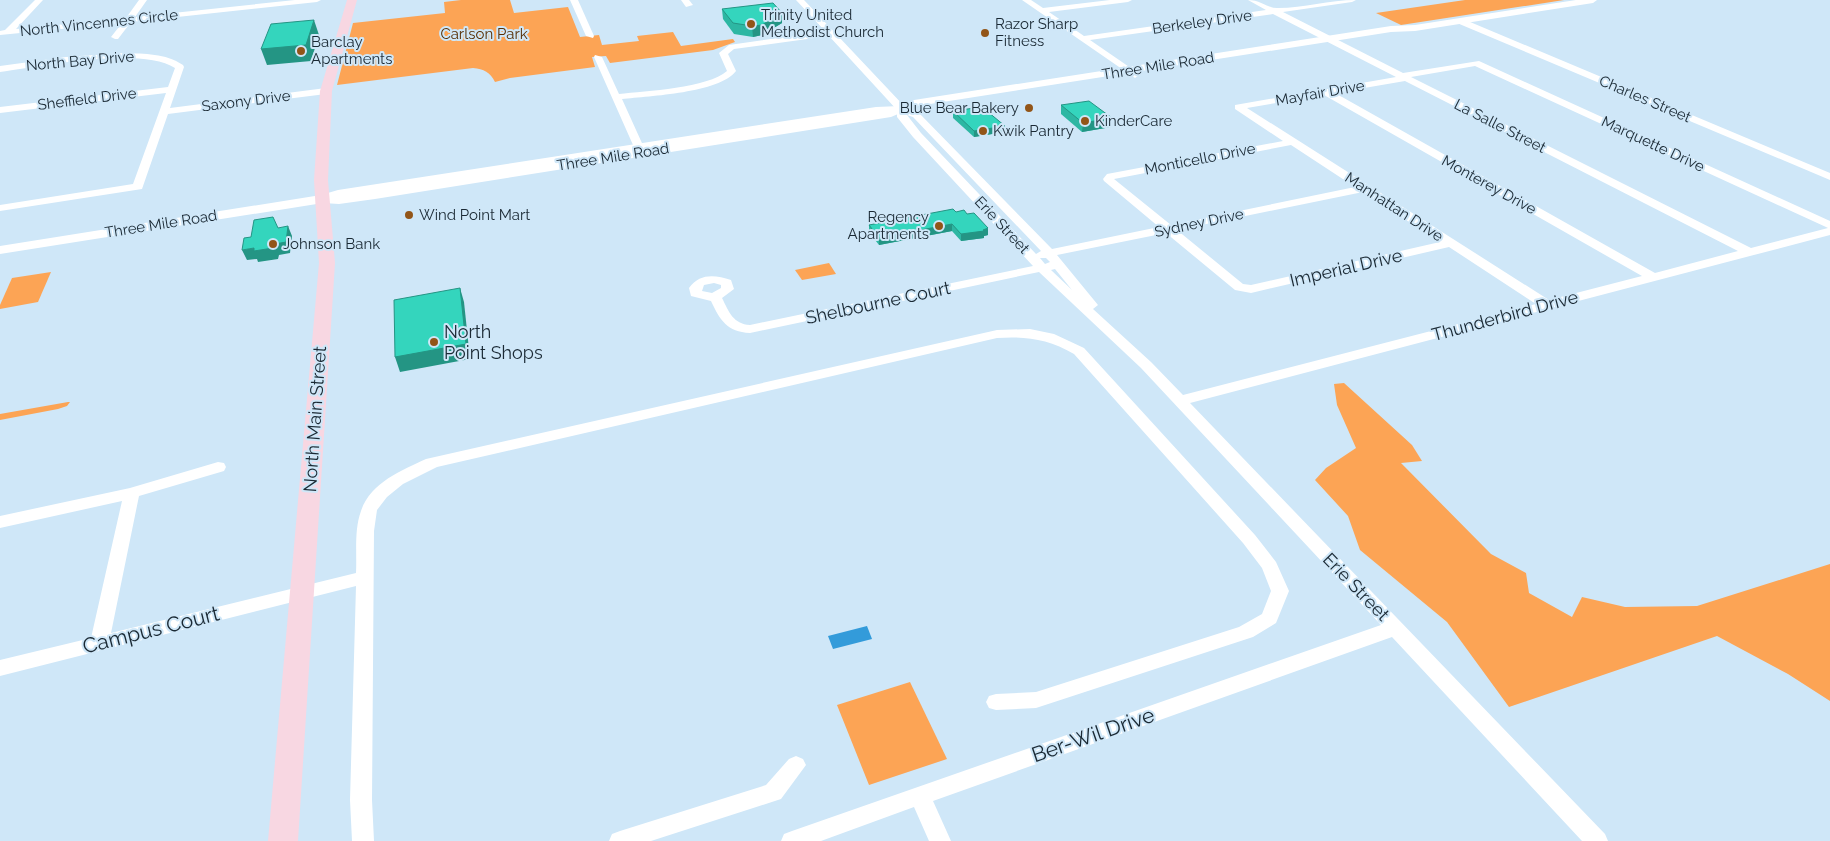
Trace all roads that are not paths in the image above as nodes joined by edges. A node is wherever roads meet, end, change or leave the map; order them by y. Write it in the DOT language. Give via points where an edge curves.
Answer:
graph roads {
  1 [pos="39,0"];
  2 [pos="143,0"];
  3 [pos="317,0"];
  4 [pos="352,0"];
  5 [pos="574,0"];
  6 [pos="800,0"];
  7 [pos="1026,0"];
  8 [pos="1128,0"];
  9 [pos="1252,0"];
  10 [pos="1352,0"];
  11 [pos="1593,0"];
  12 [pos="245,4"];
  13 [pos="1274,11"];
  14 [pos="1042,12"];
  15 [pos="128,20"];
  16 [pos="1460,21"];
  17 [pos="4,33"];
  18 [pos="830,33"];
  19 [pos="590,36"];
  20 [pos="115,37"];
  21 [pos="1082,39"];
  22 [pos="1333,41"];
  23 [pos="598,57"];
  24 [pos="1476,63"];
  25 [pos="0,69"];
  26 [pos="1132,73"];
  27 [pos="1403,77"];
  28 [pos="173,89"];
  29 [pos="326,91"];
  30 [pos="1326,92"];
  31 [pos="615,97"];
  32 [pos="902,109"];
  33 [pos="1241,109"];
  34 [pos="0,110"];
  35 [pos="165,112"];
  36 [pos="1292,142"];
  37 [pos="946,146"];
  38 [pos="930,148"];
  39 [pos="640,150"];
  40 [pos="1830,177"];
  41 [pos="977,178"];
  42 [pos="961,181"];
  43 [pos="1365,188"];
  44 [pos="323,199"];
  45 [pos="0,208"];
  46 [pos="1830,225"];
  47 [pos="1169,229"];
  48 [pos="1830,231"];
  49 [pos="1451,243"];
  50 [pos="0,250"];
  51 [pos="1748,252"];
  52 [pos="1049,253"];
  53 [pos="1032,257"];
  54 [pos="1058,264"];
  55 [pos="1042,268"];
  56 [pos="1653,277"];
  57 [pos="715,296"];
  58 [pos="1547,305"];
  59 [pos="1114,334"];
  60 [pos="1179,401"];
  61 [pos="218,467"];
  62 [pos="132,493"];
  63 [pos="0,522"];
  64 [pos="365,578"];
  65 [pos="302,592"];
  66 [pos="1395,628"];
  67 [pos="99,643"];
  68 [pos="0,668"];
  69 [pos="996,702"];
  70 [pos="796,765"];
  71 [pos="920,796"];
  72 [pos="283,841"];
  73 [pos="363,841"];
  74 [pos="620,841"];
  75 [pos="792,841"];
  76 [pos="940,841"];
  77 [pos="1596,841"];
  1 -- 17 [label="street"];
  2 -- 15 [label="street, North Bay Drive"];
  3 -- 12 [label="street, North Vincennes Circle"];
  4 -- 29 [label="main road, North Main Street"];
  5 -- 19 [label="street"];
  6 -- 18 [label="street, Erie Street"];
  7 -- 14 [label="street"];
  8 -- 14 [label="street"];
  9 -- 13 [label="street, La Salle Street"];
  10 -- 13 [label="street, Berkeley Drive"];
  11 -- 16 [label="street, Three Mile Road"];
  12 -- 15 [label="street, North Vincennes Circle"];
  13 -- 21 [label="street, Berkeley Drive"];
  13 -- 22 [label="street, La Salle Street"];
  14 -- 21 [label="street"];
  15 -- 17 [label="street, North Vincennes Circle"];
  15 -- 20 [label="street, North Bay Drive"];
  16 -- 22 [label="street, Three Mile Road" via="1401,33"];
  16 -- 40 [label="street, Charles Street"];
  18 -- 31 [label="street" via="732,47 723,53 732,71 722,80"];
  18 -- 32 [label="street, Erie Street"];
  21 -- 26 [label="street"];
  22 -- 26 [label="street, Three Mile Road"];
  22 -- 27 [label="street, La Salle Street"];
  23 -- 31 [label="street"];
  24 -- 27 [label="street, Mayfair Drive"];
  24 -- 46 [label="street, Marquette Drive"];
  25 -- 28 [label="street, North Bay Drive" via="114,56 152,56 170,59 179,65"];
  26 -- 32 [label="street, Three Mile Road" via="914,103"];
  27 -- 30 [label="street, Mayfair Drive"];
  27 -- 51 [label="street, La Salle Street"];
  28 -- 34 [label="street, Sheffield Drive"];
  28 -- 35 [label="street, North Bay Drive"];
  29 -- 35 [label="street, Saxony Drive"];
  29 -- 44 [label="main road, North Main Street" via="321,180"];
  30 -- 33 [label="street, Mayfair Drive" via="1238,107"];
  30 -- 56 [label="street, Monterey Drive"];
  31 -- 39 [label="street"];
  32 -- 37 [label="street, Erie Street" via="916,115"];
  32 -- 38 [label="street, Erie Street" via="902,118"];
  32 -- 39 [label="street, Three Mile Road" via="876,110"];
  33 -- 36 [label="street, Manhattan Drive"];
  35 -- 45 [label="street, North Bay Drive" via="138,187"];
  36 -- 43 [label="street, Manhattan Drive"];
  36 -- 47 [label="street, Monticello Drive" via="1109,177"];
  37 -- 38 [label="street"];
  37 -- 41 [label="street, Erie Street"];
  38 -- 42 [label="street, Erie Street"];
  39 -- 44 [label="street, Three Mile Road" via="375,195"];
  41 -- 42 [label="street"];
  41 -- 52 [label="street, Erie Street"];
  42 -- 53 [label="street, Erie Street"];
  43 -- 47 [label="street, Sydney Drive"];
  43 -- 49 [label="street, Manhattan Drive"];
  44 -- 50 [label="street, Three Mile Road"];
  44 -- 65 [label="main road, North Main Street" via="327,263"];
  47 -- 49 [label="street, Imperial Drive" via="1241,288 1251,290"];
  47 -- 52 [label="street, Sydney Drive"];
  48 -- 51 [label="street, Thunderbird Drive"];
  49 -- 58 [label="street, Manhattan Drive"];
  51 -- 56 [label="street, Thunderbird Drive"];
  52 -- 53 [label="street, Sydney Drive"];
  52 -- 54 [label="street, Erie Street"];
  53 -- 55 [label="street, Erie Street"];
  54 -- 55 [label="street, Shelbourne Court"];
  54 -- 59 [label="street, Erie Street"];
  55 -- 57 [label="street, Shelbourne Court" via="739,330 732,327"];
  55 -- 59 [label="street, Erie Street"];
  56 -- 58 [label="street, Thunderbird Drive"];
  58 -- 60 [label="street, Thunderbird Drive"];
  59 -- 60 [label="street, Erie Street"];
  60 -- 66 [label="street, Erie Street"];
  61 -- 62 [label="street"];
  62 -- 63 [label="street"];
  62 -- 67 [label="street"];
  64 -- 65 [label="street, Campus Court"];
  64 -- 69 [label="street" via="369,509 382,492 407,474 432,463 997,334 1023,332 1048,336 1079,351 1100,374 1249,540 1270,566 1280,592 1269,618 1246,632 1036,700"];
  64 -- 73 [label="street"];
  65 -- 67 [label="street, Campus Court"];
  65 -- 72 [label="main road, North Main Street"];
  66 -- 71 [label="street, Ber-Wil Drive"];
  66 -- 77 [label="street, Erie Street"];
  67 -- 68 [label="street, Campus Court"];
  70 -- 74 [label="street" via="773,792"];
  71 -- 75 [label="street, Ber-Wil Drive"];
  71 -- 76 [label="street"];
}
